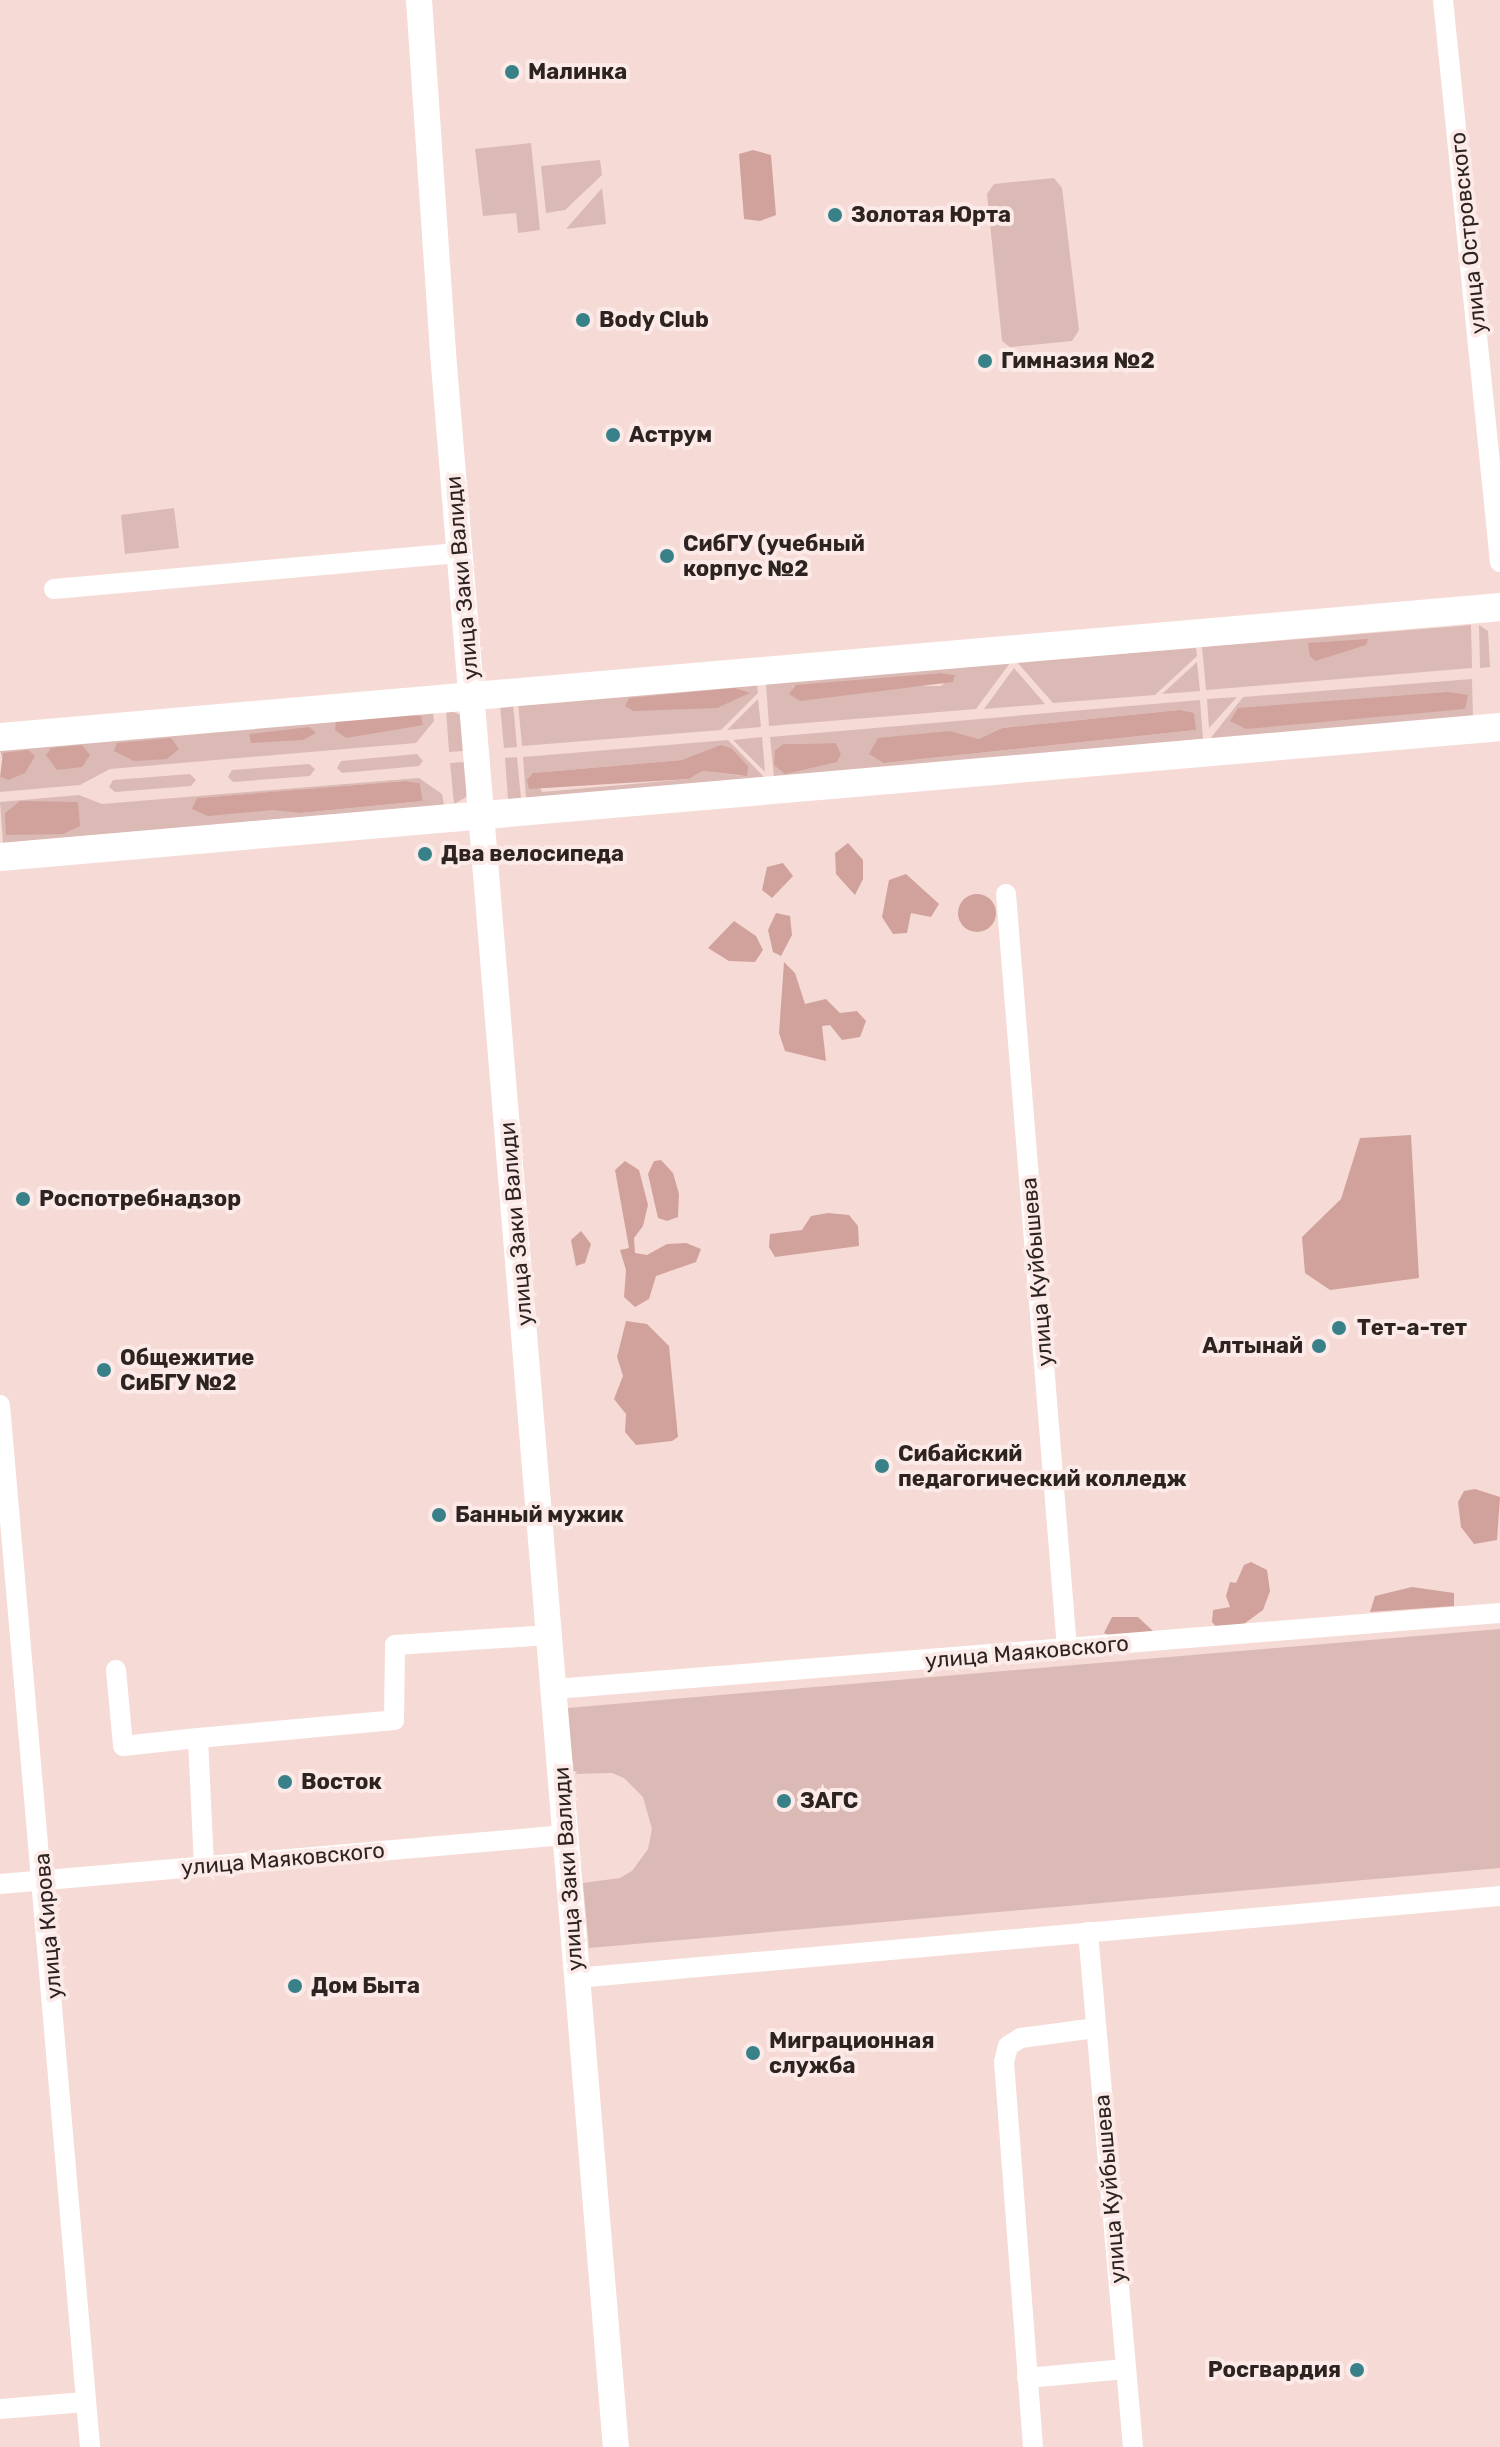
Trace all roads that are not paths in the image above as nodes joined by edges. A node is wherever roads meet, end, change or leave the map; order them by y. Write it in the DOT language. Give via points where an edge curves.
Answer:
graph roads {
  1 [pos="419,0"];
  2 [pos="1443,0"];
  3 [pos="460,553"];
  4 [pos="1500,562"];
  5 [pos="54,589"];
  6 [pos="1500,607"];
  7 [pos="472,696"];
  8 [pos="1500,727"];
  9 [pos="0,737"];
  10 [pos="482,815"];
  11 [pos="0,857"];
  12 [pos="1006,894"];
  13 [pos="0,1405"];
  14 [pos="1500,1613"];
  15 [pos="550,1635"];
  16 [pos="1067,1649"];
  17 [pos="116,1670"];
  18 [pos="555,1689"];
  19 [pos="198,1738"];
  20 [pos="565,1835"];
  21 [pos="204,1866"];
  22 [pos="45,1880"];
  23 [pos="0,1884"];
  24 [pos="1500,1896"];
  25 [pos="1088,1932"];
  26 [pos="576,1978"];
  27 [pos="1096,2028"];
  28 [pos="1126,2369"];
  29 [pos="1027,2378"];
  30 [pos="85,2402"];
  31 [pos="0,2409"];
  32 [pos="90,2447"];
  33 [pos="616,2447"];
  34 [pos="1033,2447"];
  35 [pos="1133,2447"];
  1 -- 3 [label="street, улица Заки Валиди"];
  2 -- 4 [label="street, улица Островского"];
  3 -- 5 [label="street"];
  3 -- 7 [label="street, улица Заки Валиди"];
  6 -- 7 [label="main road"];
  7 -- 9 [label="main road"];
  7 -- 10 [label="street, улица Заки Валиди"];
  8 -- 10 [label="main road"];
  10 -- 11 [label="main road"];
  10 -- 15 [label="street, улица Заки Валиди"];
  12 -- 16 [label="street, улица Куйбышева"];
  13 -- 22 [label="street, улица Кирова"];
  14 -- 16 [label="street, улица Маяковского"];
  15 -- 18 [label="street, улица Заки Валиди"];
  15 -- 19 [label="street" via="395,1645 394,1720"];
  16 -- 18 [label="street, улица Маяковского"];
  17 -- 19 [label="street" via="123,1746"];
  18 -- 20 [label="street, улица Заки Валиди"];
  19 -- 21 [label="street"];
  20 -- 21 [label="street, улица Маяковского"];
  20 -- 26 [label="street, улица Заки Валиди"];
  21 -- 22 [label="street, улица Маяковского"];
  22 -- 23 [label="street, улица Маяковского"];
  22 -- 30 [label="street, улица Кирова"];
  24 -- 25 [label="street"];
  25 -- 26 [label="street"];
  25 -- 27 [label="street, улица Куйбышева"];
  26 -- 33 [label="street, улица Заки Валиди"];
  27 -- 28 [label="street, улица Куйбышева"];
  27 -- 29 [label="street" via="1021,2038 1008,2046 1004,2062"];
  28 -- 29 [label="street"];
  28 -- 35 [label="street, улица Куйбышева"];
  29 -- 34 [label="street"];
  30 -- 31 [label="street"];
  30 -- 32 [label="street, улица Кирова"];
}
